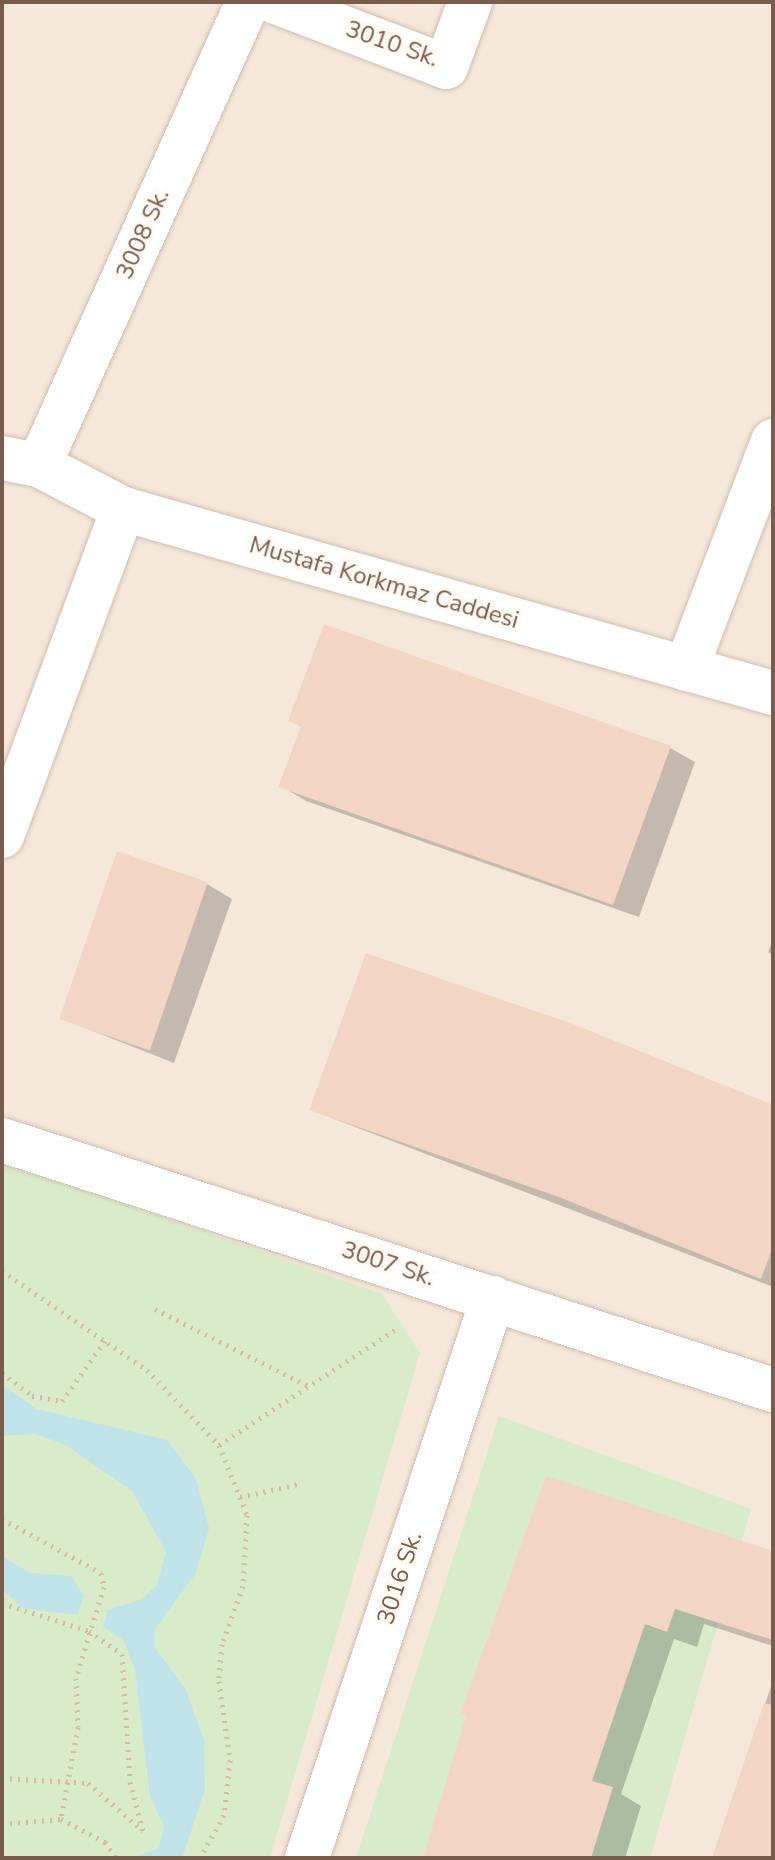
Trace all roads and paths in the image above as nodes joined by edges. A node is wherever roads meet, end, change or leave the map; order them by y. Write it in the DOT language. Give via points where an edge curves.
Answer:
graph roads {
  1 [pos="248,2"];
  2 [pos="276,2"];
  3 [pos="470,2"];
  4 [pos="773,441"];
  5 [pos="20,462"];
  6 [pos="123,509"];
  7 [pos="686,669"];
  8 [pos="773,693"];
  9 [pos="2,836"];
  10 [pos="2,1140"];
  11 [pos="2,1271"];
  12 [pos="476,1293"];
  13 [pos="155,1309"];
  14 [pos="105,1341"];
  15 [pos="2,1373"];
  16 [pos="309,1386"];
  17 [pos="773,1390"];
  18 [pos="219,1445"];
  19 [pos="298,1484"];
  20 [pos="240,1497"];
  21 [pos="2,1519"];
  22 [pos="2,1603"];
  23 [pos="89,1631"];
  24 [pos="2,1778"];
  25 [pos="66,1778"];
  26 [pos="61,1819"];
  27 [pos="2,1824"];
  28 [pos="116,1858"];
  29 [pos="200,1858"];
  30 [pos="307,1858"];
  1 -- 5 [label="street, 3008 Sk."];
  2 -- 3 [label="street, 3010 Sk." via="446,67"];
  4 -- 7 [label="street"];
  5 -- 6 [label="street, Mustafa Korkmaz Caddesi"];
  6 -- 7 [label="street, Mustafa Korkmaz Caddesi"];
  6 -- 9 [label="street"];
  7 -- 8 [label="street, Mustafa Korkmaz Caddesi"];
  10 -- 12 [label="street, 3007 Sk."];
  11 -- 14 [label="path"];
  12 -- 16 [label="path"];
  12 -- 17 [label="street, 3007 Sk."];
  12 -- 30 [label="street, 3016 Sk."];
  13 -- 16 [label="path"];
  14 -- 15 [label="path" via="62,1401 32,1396"];
  14 -- 18 [label="path" via="147,1370"];
  16 -- 18 [label="path"];
  18 -- 20 [label="path"];
  19 -- 20 [label="path"];
  20 -- 29 [label="path" via="248,1551 219,1681 230,1760 224,1815"];
  21 -- 23 [label="path" via="101,1573 104,1587"];
  22 -- 23 [label="path"];
  23 -- 25 [label="path" via="76,1678 78,1727"];
  23 -- 25 [label="path" via="122,1654 130,1782 143,1831 88,1783"];
  24 -- 25 [label="path"];
  25 -- 26 [label="path"];
  26 -- 27 [label="path"];
  26 -- 28 [label="path" via="105,1842"];
}
